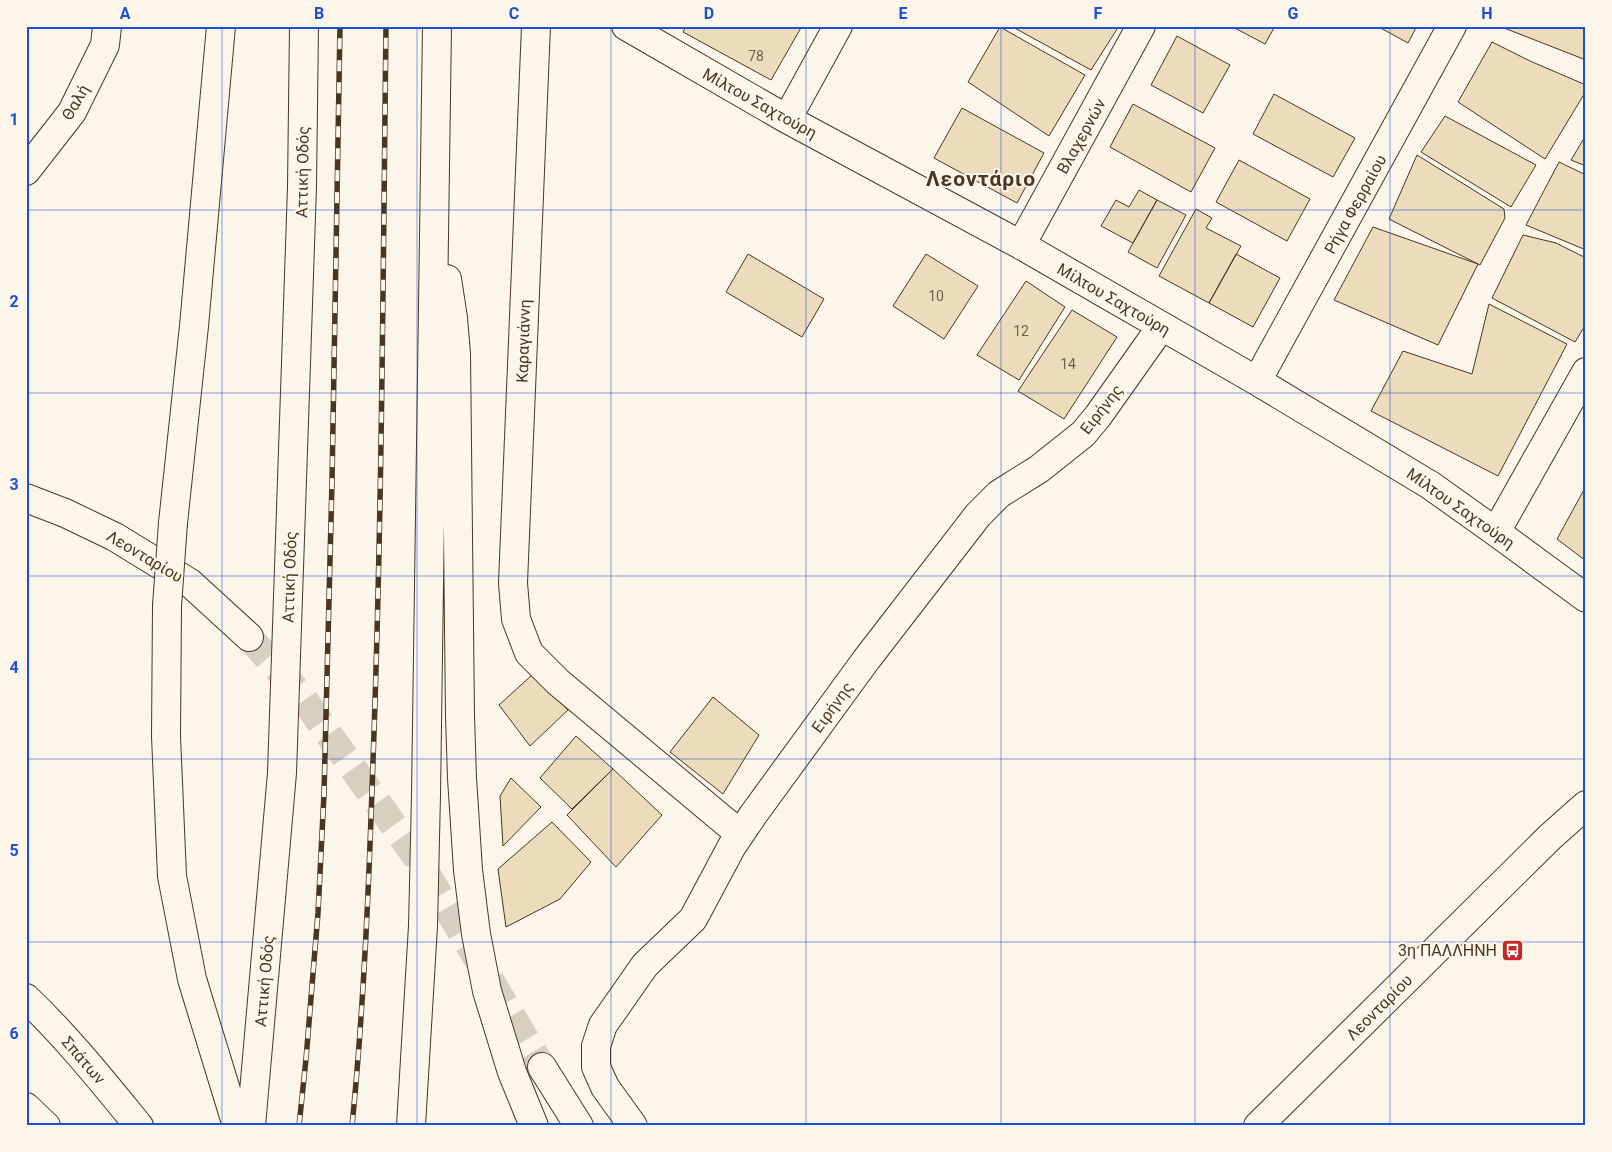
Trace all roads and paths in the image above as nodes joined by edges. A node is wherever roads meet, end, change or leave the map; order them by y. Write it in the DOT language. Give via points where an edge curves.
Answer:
graph roads {
  1 [pos="108,26"];
  2 [pos="221,26"];
  3 [pos="304,26"];
  4 [pos="437,26"];
  5 [pos="536,26"];
  6 [pos="626,26"];
  7 [pos="838,26"];
  8 [pos="1141,26"];
  9 [pos="1452,26"];
  10 [pos="787,119"];
  11 [pos="26,171"];
  12 [pos="435,195"];
  13 [pos="1021,245"];
  14 [pos="1161,327"];
  15 [pos="1586,372"];
  16 [pos="1257,381"];
  17 [pos="26,498"];
  18 [pos="1496,532"];
  19 [pos="1586,598"];
  20 [pos="249,637"];
  21 [pos="1586,805"];
  22 [pos="740,834"];
  23 [pos="34,1005"];
  24 [pos="542,1067"];
  25 [pos="26,1107"];
  26 [pos="46,1126"];
  27 [pos="139,1126"];
  28 [pos="237,1126"];
  29 [pos="251,1126"];
  30 [pos="411,1126"];
  31 [pos="534,1126"];
  32 [pos="579,1126"];
  33 [pos="633,1126"];
  34 [pos="1258,1126"];
  1 -- 11 [label="main road, Θαλή" via="105,45 72,112"];
  2 -- 28 [label="main road, bridge" via="173,523 167,606 166,736 172,876 192,979"];
  3 -- 29 [label="main road, Αττική Οδός" via="302,197 282,773"];
  4 -- 12 [label="main road"];
  5 -- 22 [label="main road, Καραγιάννη" via="513,583 516,619 529,653 558,682"];
  6 -- 10 [label="main road, Μίλτου Σαχτούρη"];
  7 -- 10 [label="main road"];
  8 -- 13 [label="main road, Βλαχερνών"];
  9 -- 16 [label="main road, Ρήγα Φερραίου"];
  10 -- 13 [label="main road, Μίλτου Σαχτούρη"];
  12 -- 30 [label="main road" via="424,898"];
  12 -- 31 [label="main road" via="456,354 460,706 468,870 487,991 512,1072"];
  13 -- 14 [label="main road, Μίλτου Σαχτούρη"];
  14 -- 16 [label="main road, Μίλτου Σαχτούρη"];
  14 -- 22 [label="main road, Ειρήνης" via="1083,434 1039,469 999,494 978,515 866,660"];
  15 -- 18 [label="main road"];
  16 -- 18 [label="main road, Μίλτου Σαχτούρη" via="1414,475"];
  17 -- 20 [label="main road, Λεονταρίου" via="115,537 190,583"];
  18 -- 19 [label="main road, Μίλτου Σαχτούρη"];
  21 -- 34 [label="main road, Λεονταρίου"];
  22 -- 33 [label="main road, Ειρήνης" via="693,919 644,965 614,1007 599,1036 595,1058 600,1077"];
  23 -- 27 [label="main road, Σπάτων"];
  24 -- 32 [label="main road"];
  25 -- 26 [label="main road"];
}
